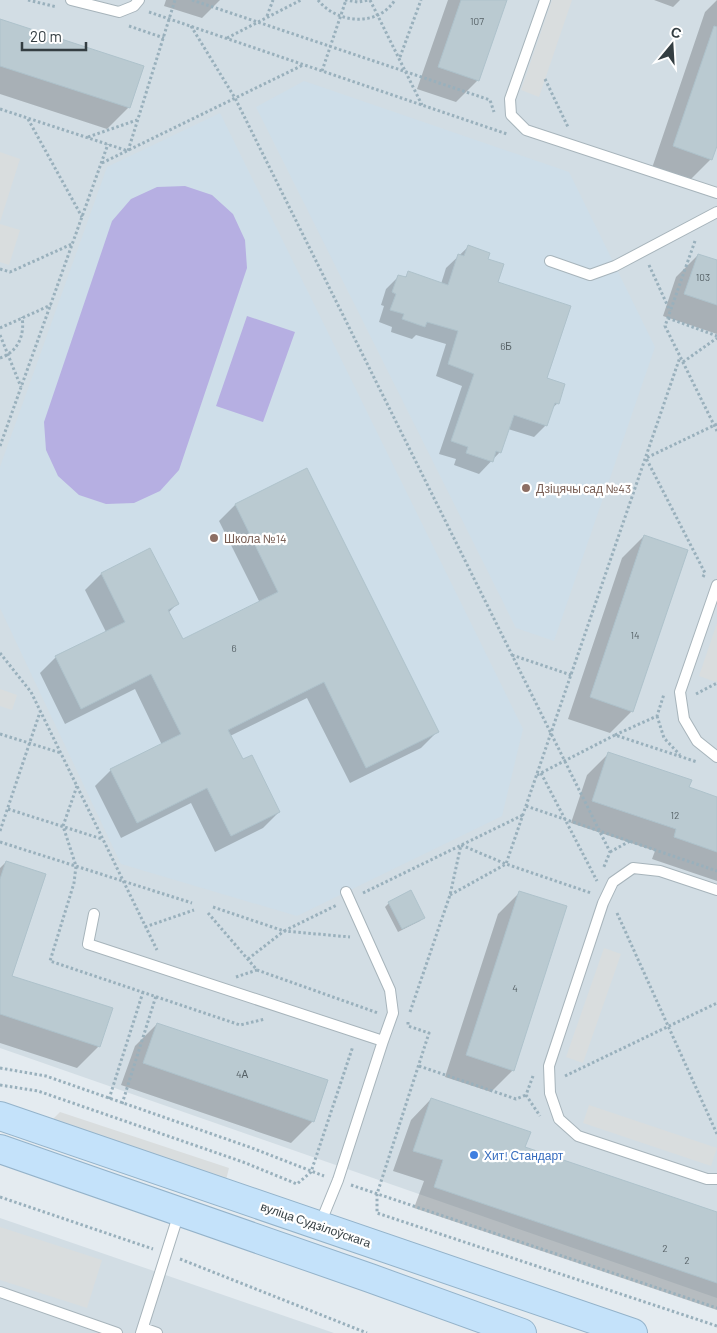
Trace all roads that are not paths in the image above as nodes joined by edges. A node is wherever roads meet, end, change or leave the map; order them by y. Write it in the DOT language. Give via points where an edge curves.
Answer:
graph roads {
  1 [pos="71,0"];
  2 [pos="140,0"];
  3 [pos="545,0"];
  4 [pos="717,194"];
  5 [pos="717,212"];
  6 [pos="550,261"];
  7 [pos="717,585"];
  8 [pos="717,757"];
  9 [pos="717,890"];
  10 [pos="347,896"];
  11 [pos="94,914"];
  12 [pos="383,1041"];
  13 [pos="0,1116"];
  14 [pos="0,1149"];
  15 [pos="717,1179"];
  16 [pos="179,1212"];
  17 [pos="320,1225"];
  18 [pos="0,1292"];
  19 [pos="142,1331"];
  20 [pos="118,1333"];
  21 [pos="157,1333"];
  22 [pos="520,1333"];
  23 [pos="633,1333"];
  1 -- 2 [label="lane" via="119,12"];
  3 -- 4 [label="lane" via="510,99 511,116 526,130"];
  5 -- 6 [label="lane" via="615,266 590,275"];
  7 -- 8 [label="lane" via="680,692 684,720 697,741"];
  9 -- 15 [label="lane" via="660,871 633,868 614,882 603,904 549,1066 550,1093 559,1118 578,1136 707,1179"];
  10 -- 12 [label="lane" via="390,990 393,1013"];
  11 -- 12 [label="lane" via="88,944"];
  12 -- 17 [label="lane"];
  13 -- 17 [label="main road, вуліца Судзілоўскага"];
  14 -- 16 [label="main road"];
  16 -- 19 [label="lane"];
  16 -- 22 [label="main road"];
  17 -- 23 [label="main road, вуліца Судзілоўскага"];
  18 -- 20 [label="lane"];
  19 -- 21 [label="lane"];
}
